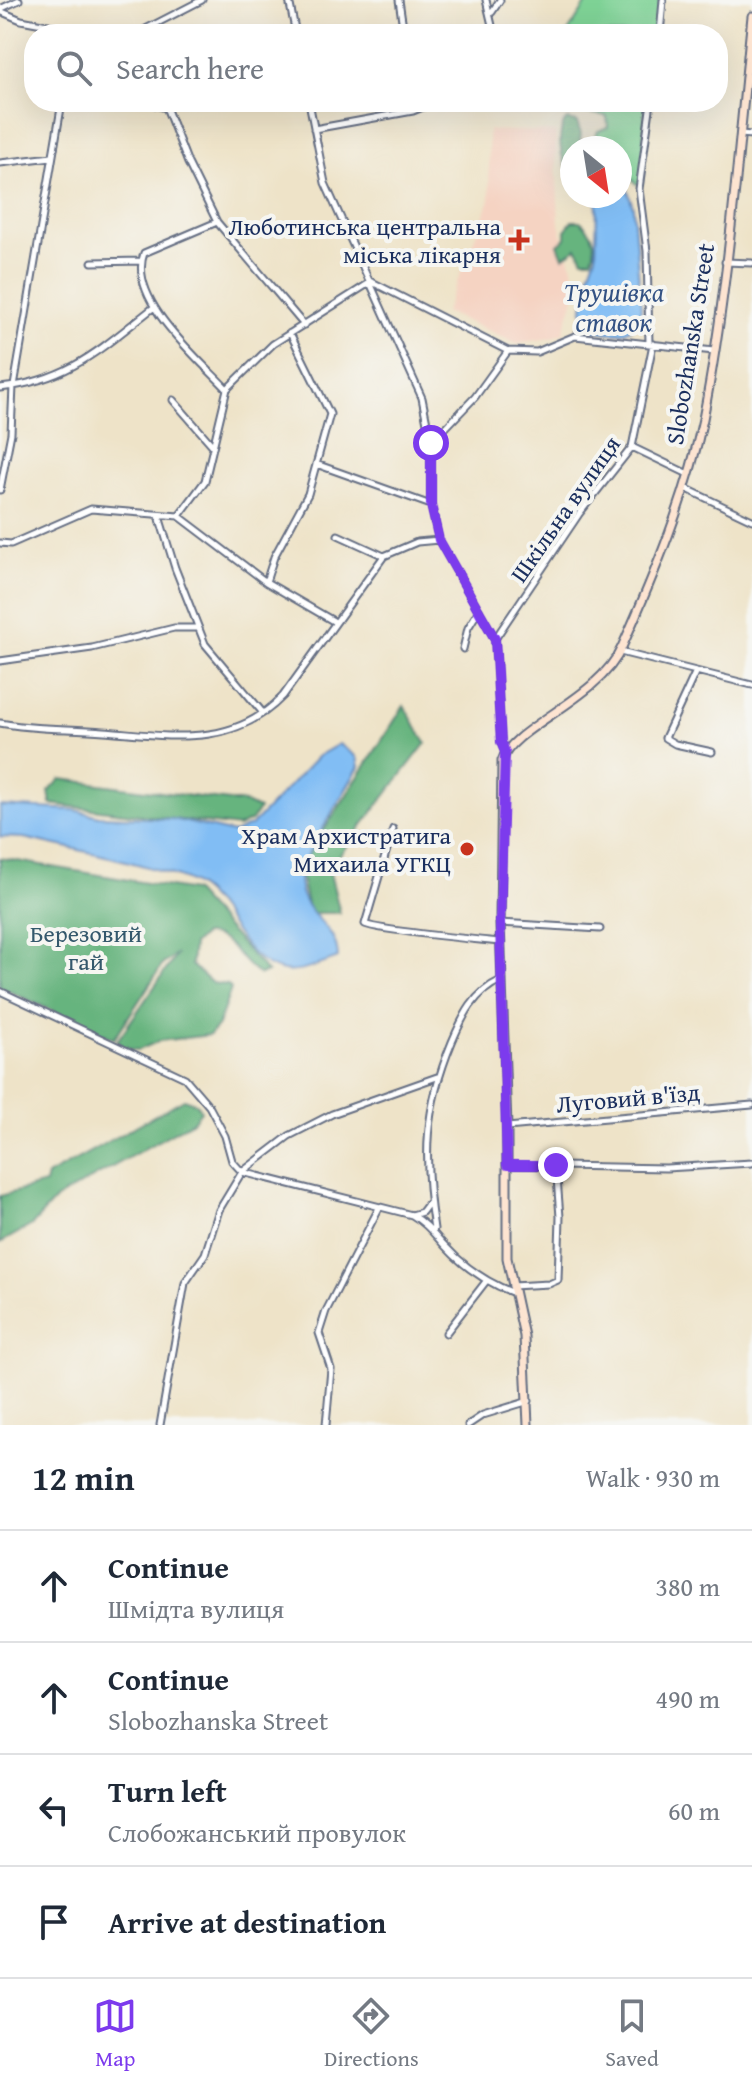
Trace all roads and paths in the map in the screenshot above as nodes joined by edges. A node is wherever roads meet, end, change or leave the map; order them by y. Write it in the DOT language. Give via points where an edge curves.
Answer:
graph roads {
  1 [pos="19,0"];
  2 [pos="202,0"];
  3 [pos="289,0"];
  4 [pos="399,0"];
  5 [pos="486,0"];
  6 [pos="500,0"];
  7 [pos="663,0"];
  8 [pos="0,10"];
  9 [pos="492,12"];
  10 [pos="752,16"];
  11 [pos="42,24"];
  12 [pos="155,24"];
  13 [pos="294,24"];
  14 [pos="403,24"];
  15 [pos="493,24"];
  16 [pos="661,24"];
  17 [pos="750,58"];
  18 [pos="60,112"];
  19 [pos="168,112"];
  20 [pos="311,112"];
  21 [pos="408,112"];
  22 [pos="650,112"];
  23 [pos="314,129"];
  24 [pos="739,134"];
  25 [pos="752,135"];
  26 [pos="52,157"];
  27 [pos="0,163"];
  28 [pos="217,222"];
  29 [pos="141,261"];
  30 [pos="92,262"];
  31 [pos="725,262"];
  32 [pos="752,263"];
  33 [pos="372,281"];
  34 [pos="153,308"];
  35 [pos="304,325"];
  36 [pos="290,333"];
  37 [pos="651,344"];
  38 [pos="508,351"];
  39 [pos="714,351"];
  40 [pos="14,386"];
  41 [pos="0,388"];
  42 [pos="227,389"];
  43 [pos="173,400"];
  44 [pos="431,443"];
  45 [pos="213,446"];
  46 [pos="632,447"];
  47 [pos="316,464"];
  48 [pos="688,474"];
  49 [pos="684,488"];
  50 [pos="0,490"];
  51 [pos="431,505"];
  52 [pos="159,516"];
  53 [pos="179,516"];
  54 [pos="752,520"];
  55 [pos="338,535"];
  56 [pos="439,540"];
  57 [pos="0,543"];
  58 [pos="384,556"];
  59 [pos="266,582"];
  60 [pos="479,610"];
  61 [pos="335,622"];
  62 [pos="198,628"];
  63 [pos="495,639"];
  64 [pos="463,649"];
  65 [pos="620,652"];
  66 [pos="0,661"];
  67 [pos="696,671"];
  68 [pos="752,685"];
  69 [pos="263,713"];
  70 [pos="0,723"];
  71 [pos="505,752"];
  72 [pos="712,752"];
  73 [pos="393,829"];
  74 [pos="500,923"];
  75 [pos="600,929"];
  76 [pos="500,942"];
  77 [pos="501,980"];
  78 [pos="0,991"];
  79 [pos="437,1077"];
  80 [pos="752,1105"];
  81 [pos="507,1127"];
  82 [pos="752,1163"];
  83 [pos="507,1165"];
  84 [pos="556,1165"];
  85 [pos="242,1172"];
  86 [pos="429,1199"];
  87 [pos="379,1208"];
  88 [pos="412,1215"];
  89 [pos="434,1230"];
  90 [pos="487,1280"];
  91 [pos="513,1289"];
  92 [pos="446,1333"];
  93 [pos="529,1401"];
  94 [pos="160,1425"];
  95 [pos="326,1425"];
  96 [pos="468,1425"];
  97 [pos="528,1425"];
  1 -- 8 [label="street"];
  2 -- 12 [label="street"];
  3 -- 13 [label="street"];
  4 -- 14 [label="street"];
  5 -- 9 [label="street"];
  6 -- 9 [label="street"];
  7 -- 16 [label="street"];
  8 -- 11 [label="street"];
  9 -- 15 [label="street"];
  10 -- 17 [label="street, Slobozhanska Street"];
  17 -- 24 [label="street, Slobozhanska Street"];
  18 -- 26 [label="street"];
  19 -- 28 [label="street"];
  20 -- 23 [label="street"];
  21 -- 23 [label="street"];
  22 -- 37 [label="street, Шкільна вулиця" via="639,189"];
  23 -- 33 [label="street" via="325,183"];
  24 -- 25 [label="street"];
  24 -- 31 [label="street, Slobozhanska Street"];
  26 -- 27 [label="street"];
  26 -- 40 [label="street"];
  28 -- 29 [label="street" via="144,253"];
  28 -- 35 [label="street"];
  29 -- 30 [label="street"];
  29 -- 34 [label="street"];
  31 -- 32 [label="street"];
  31 -- 39 [label="street, Slobozhanska Street"];
  33 -- 35 [label="street"];
  33 -- 38 [label="street"];
  33 -- 44 [label="street" via="375,299 422,398"];
  34 -- 40 [label="street" via="76,367"];
  34 -- 42 [label="street"];
  35 -- 36 [label="street"];
  36 -- 42 [label="street"];
  36 -- 47 [label="street" via="330,414"];
  37 -- 38 [label="street" via="575,336 537,352"];
  37 -- 39 [label="street"];
  37 -- 46 [label="street, Шкільна вулиця"];
  38 -- 44 [label="street" via="475,397"];
  39 -- 48 [label="street, Slobozhanska Street"];
  40 -- 41 [label="street"];
  40 -- 50 [label="street"];
  42 -- 45 [label="street"];
  43 -- 45 [label="street"];
  44 -- 51 [label="street"];
  45 -- 53 [label="street" via="205,481"];
  46 -- 48 [label="street"];
  46 -- 63 [label="street, Шкільна вулиця" via="579,514"];
  47 -- 51 [label="street"];
  47 -- 59 [label="street" via="308,494"];
  48 -- 49 [label="street, Slobozhanska Street"];
  49 -- 54 [label="street"];
  49 -- 65 [label="street, Slobozhanska Street"];
  51 -- 56 [label="street"];
  52 -- 53 [label="street"];
  52 -- 57 [label="street" via="91,509 11,544"];
  52 -- 62 [label="street"];
  53 -- 59 [label="street"];
  55 -- 58 [label="street"];
  56 -- 58 [label="street" via="417,542"];
  56 -- 60 [label="street"];
  58 -- 61 [label="street"];
  59 -- 61 [label="street"];
  60 -- 63 [label="street"];
  60 -- 64 [label="street"];
  61 -- 69 [label="street" via="293,684"];
  62 -- 66 [label="street"];
  62 -- 69 [label="street" via="210,653"];
  63 -- 71 [label="street"];
  65 -- 67 [label="street"];
  65 -- 71 [label="street, Slobozhanska Street" via="594,685"];
  67 -- 68 [label="street"];
  67 -- 72 [label="street" via="665,738"];
  69 -- 70 [label="street" via="199,738 34,730"];
  71 -- 74 [label="street"];
  73 -- 76 [label="street" via="365,924"];
  74 -- 75 [label="street"];
  74 -- 76 [label="street"];
  76 -- 77 [label="street"];
  77 -- 79 [label="street" via="477,996"];
  77 -- 81 [label="street"];
  78 -- 85 [label="street" via="185,1078 209,1106 232,1161"];
  79 -- 85 [label="street" via="332,1114 289,1136"];
  79 -- 86 [label="street" via="427,1127"];
  80 -- 81 [label="street, Луговий в'їзд"];
  81 -- 83 [label="street"];
  82 -- 84 [label="street" via="666,1168"];
  83 -- 84 [label="street"];
  83 -- 91 [label="street" via="507,1258"];
  84 -- 91 [label="street" via="558,1280"];
  85 -- 87 [label="street"];
  85 -- 94 [label="street" via="219,1210 205,1254 185,1283"];
  86 -- 88 [label="street" via="426,1209"];
  86 -- 89 [label="street"];
  87 -- 88 [label="street"];
  87 -- 95 [label="street" via="319,1333 331,1369"];
  88 -- 89 [label="street"];
  89 -- 90 [label="street" via="453,1254"];
  90 -- 91 [label="street"];
  90 -- 92 [label="street"];
  91 -- 93 [label="street" via="524,1336"];
  93 -- 96 [label="street"];
  93 -- 97 [label="street"];
}
